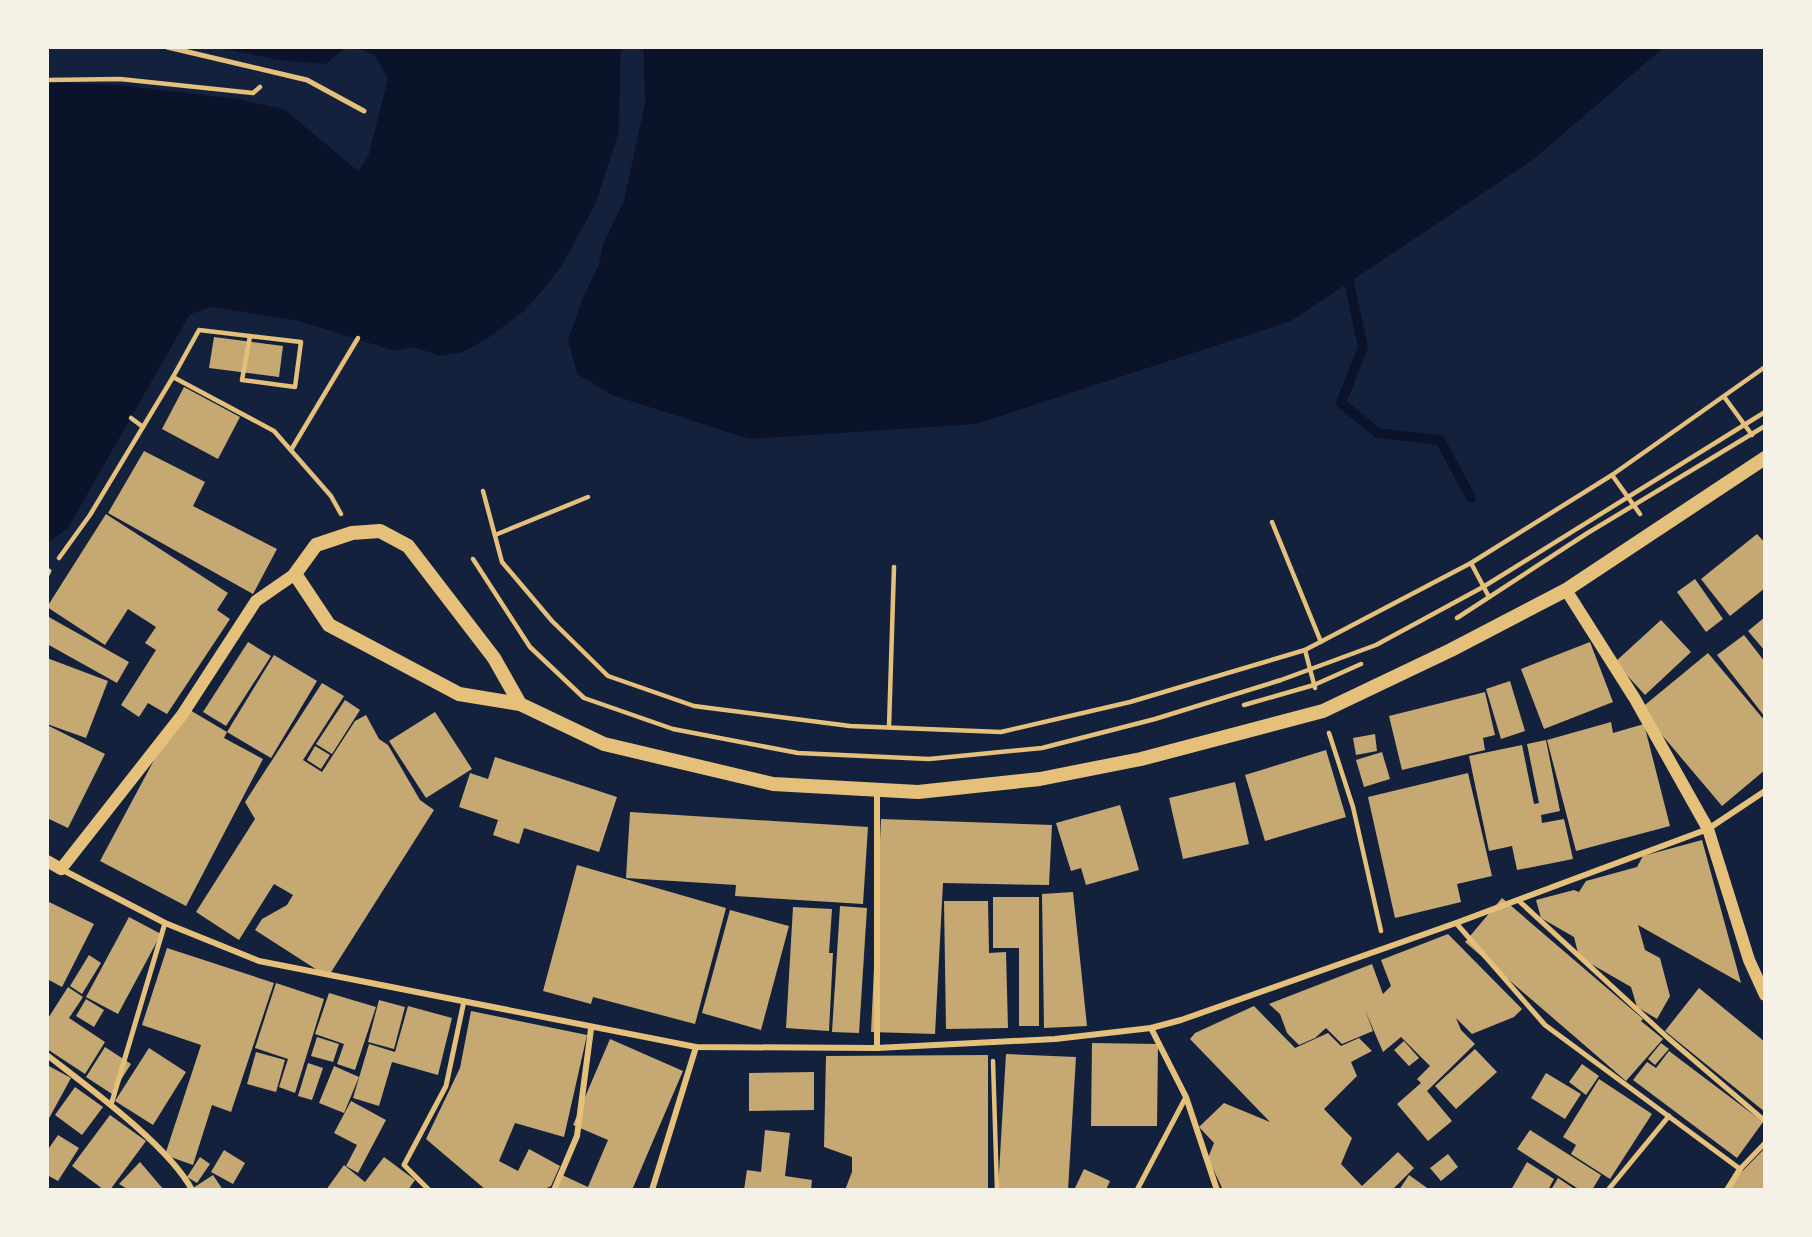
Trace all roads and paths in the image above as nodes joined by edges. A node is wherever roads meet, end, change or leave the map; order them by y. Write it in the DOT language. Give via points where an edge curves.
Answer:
graph roads {
  1 [pos="167,47"];
  2 [pos="47,80"];
  3 [pos="253,93"];
  4 [pos="365,111"];
  5 [pos="250,336"];
  6 [pos="358,338"];
  7 [pos="1765,367"];
  8 [pos="173,377"];
  9 [pos="1726,397"];
  10 [pos="1765,412"];
  11 [pos="131,418"];
  12 [pos="1765,426"];
  13 [pos="143,427"];
  14 [pos="1752,435"];
  15 [pos="291,450"];
  16 [pos="1765,458"];
  17 [pos="1612,475"];
  18 [pos="483,491"];
  19 [pos="588,497"];
  20 [pos="1634,505"];
  21 [pos="1272,522"];
  22 [pos="1651,531"];
  23 [pos="352,533"];
  24 [pos="495,535"];
  25 [pos="473,559"];
  26 [pos="1471,563"];
  27 [pos="894,567"];
  28 [pos="48,573"];
  29 [pos="295,574"];
  30 [pos="1566,590"];
  31 [pos="1489,597"];
  32 [pos="1450,623"];
  33 [pos="1321,642"];
  34 [pos="1305,650"];
  35 [pos="1365,663"];
  36 [pos="1314,685"];
  37 [pos="520,704"];
  38 [pos="1238,707"];
  39 [pos="1323,711"];
  40 [pos="889,727"];
  41 [pos="658,732"];
  42 [pos="710,744"];
  43 [pos="1061,751"];
  44 [pos="971,763"];
  45 [pos="877,790"];
  46 [pos="1765,791"];
  47 [pos="1708,829"];
  48 [pos="47,861"];
  49 [pos="61,869"];
  50 [pos="1518,901"];
  51 [pos="164,923"];
  52 [pos="1456,923"];
  53 [pos="1385,948"];
  54 [pos="1765,995"];
  55 [pos="464,1001"];
  56 [pos="1151,1028"];
  57 [pos="591,1029"];
  58 [pos="992,1041"];
  59 [pos="696,1047"];
  60 [pos="877,1048"];
  61 [pos="47,1055"];
  62 [pos="1186,1097"];
  63 [pos="111,1105"];
  64 [pos="1669,1116"];
  65 [pos="1765,1121"];
  66 [pos="1765,1143"];
  67 [pos="1740,1169"];
  68 [pos="192,1190"];
  69 [pos="429,1190"];
  70 [pos="554,1190"];
  71 [pos="652,1190"];
  72 [pos="997,1190"];
  73 [pos="1137,1190"];
  74 [pos="1217,1190"];
  75 [pos="1608,1190"];
  76 [pos="1727,1190"];
  1 -- 4 [label="lane" via="307,80"];
  2 -- 3 [label="path" via="120,79"];
  5 -- 5 [label="path" via="301,342 295,387 242,380"];
  5 -- 8 [label="path" via="199,330"];
  6 -- 15 [label="path"];
  7 -- 9 [label="path"];
  8 -- 13 [label="path"];
  8 -- 15 [label="path" via="274,431"];
  9 -- 14 [label="path"];
  9 -- 17 [label="path"];
  10 -- 25 [label="path" via="1483,587 1376,645 1193,707 1042,748 929,759 798,753 673,729 584,698 530,647"];
  11 -- 13 [label="path"];
  12 -- 14 [label="path"];
  13 -- 28 [label="path"];
  14 -- 20 [label="path"];
  15 -- 23 [label="path" via="331,496"];
  16 -- 22 [label="main road"];
  17 -- 20 [label="path"];
  17 -- 26 [label="path"];
  18 -- 24 [label="path"];
  19 -- 24 [label="path"];
  20 -- 22 [label="path"];
  20 -- 31 [label="path"];
  21 -- 33 [label="path"];
  22 -- 30 [label="main road"];
  23 -- 29 [label="main road" via="316,545"];
  23 -- 37 [label="main road" via="380,531 408,546 494,658"];
  24 -- 40 [label="path" via="502,562 552,621 608,676 694,706"];
  26 -- 31 [label="path"];
  26 -- 33 [label="path"];
  27 -- 40 [label="path"];
  29 -- 37 [label="main road" via="329,625 364,646 459,694"];
  29 -- 49 [label="street" via="256,601 182,715"];
  30 -- 39 [label="main road"];
  30 -- 47 [label="street" via="1635,699"];
  31 -- 32 [label="path"];
  33 -- 34 [label="path"];
  34 -- 36 [label="path"];
  34 -- 40 [label="path" via="1130,702 1001,732"];
  35 -- 36 [label="path"];
  36 -- 38 [label="path"];
  36 -- 39 [label="path"];
  37 -- 45 [label="main road" via="604,744 773,784"];
  39 -- 45 [label="main road" via="1141,759 1040,779 918,792"];
  39 -- 53 [label="path" via="1353,807"];
  41 -- 42 [label="path"];
  43 -- 44 [label="path"];
  45 -- 60 [label="street"];
  46 -- 47 [label="street"];
  47 -- 50 [label="street"];
  47 -- 54 [label="street" via="1749,960"];
  48 -- 49 [label="street"];
  49 -- 51 [label="street"];
  50 -- 52 [label="street"];
  50 -- 65 [label="lane"];
  51 -- 55 [label="street" via="259,961"];
  51 -- 63 [label="lane"];
  52 -- 53 [label="street"];
  52 -- 64 [label="lane" via="1545,1025"];
  53 -- 56 [label="street"];
  55 -- 57 [label="street"];
  55 -- 69 [label="lane" via="446,1086 404,1165"];
  56 -- 58 [label="street"];
  56 -- 62 [label="street"];
  57 -- 59 [label="street"];
  57 -- 70 [label="street" via="577,1136"];
  58 -- 60 [label="street"];
  58 -- 72 [label="path"];
  59 -- 60 [label="street"];
  59 -- 71 [label="street"];
  61 -- 63 [label="street"];
  62 -- 73 [label="lane"];
  62 -- 74 [label="street"];
  63 -- 68 [label="street" via="184,1175"];
  64 -- 67 [label="lane"];
  64 -- 75 [label="lane"];
  66 -- 67 [label="lane"];
  67 -- 76 [label="street"];
}
